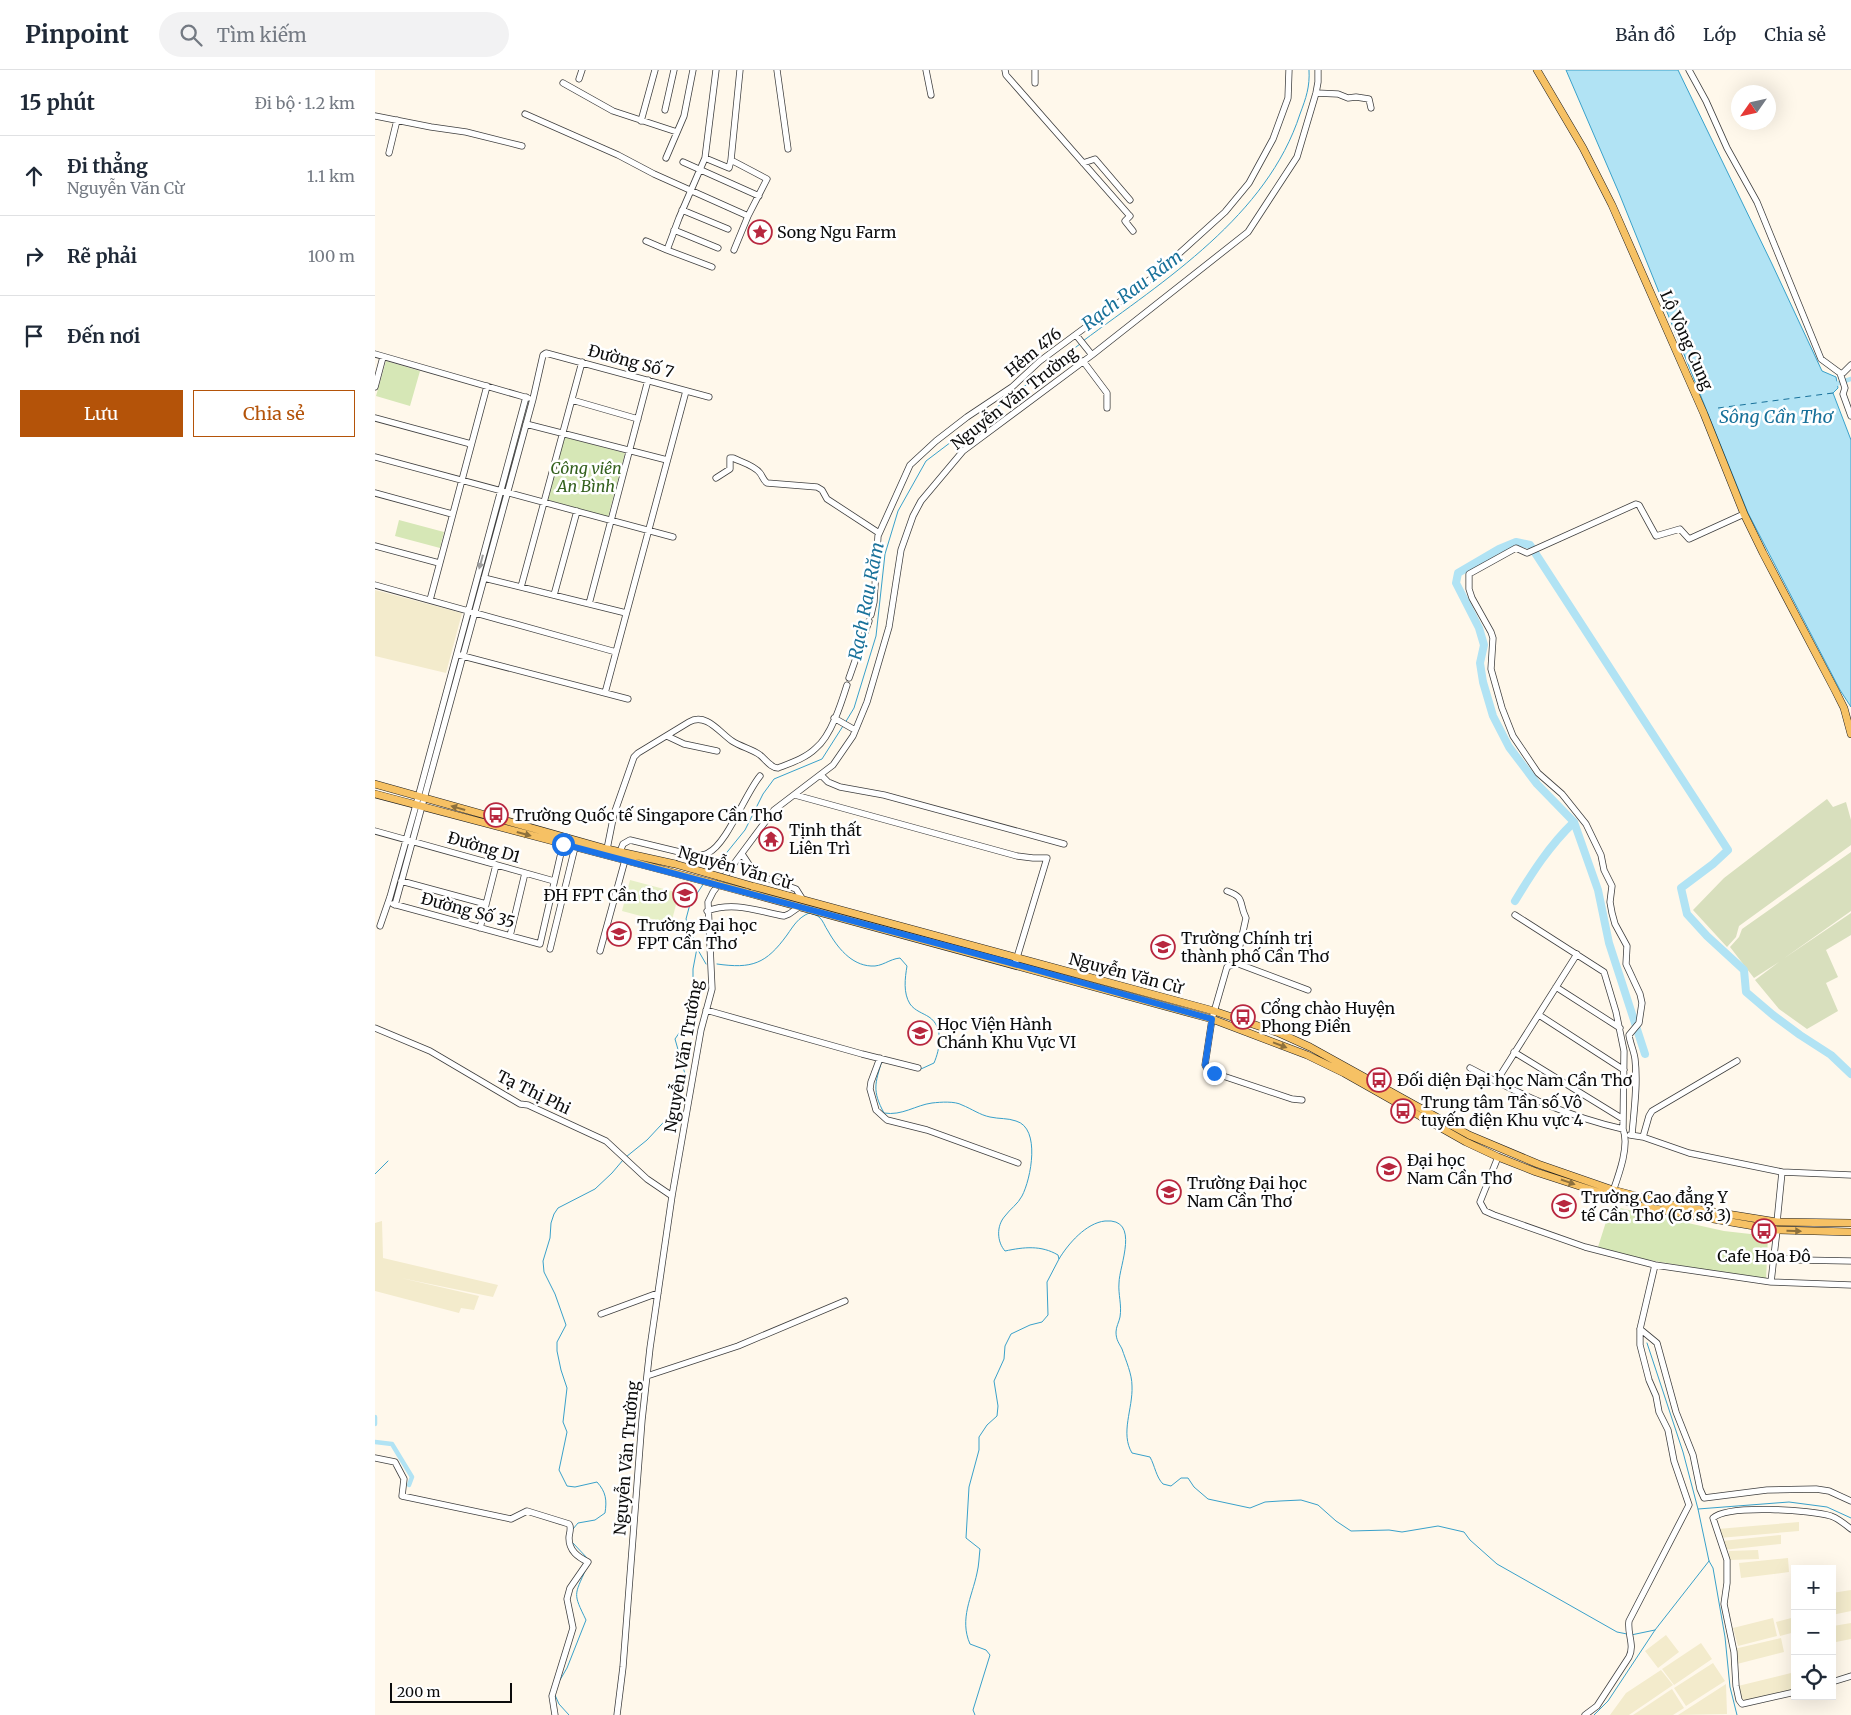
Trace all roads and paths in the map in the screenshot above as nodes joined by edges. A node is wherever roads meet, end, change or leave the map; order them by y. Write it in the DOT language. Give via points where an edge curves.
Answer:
graph roads {
  1 [pos="582,70"];
  2 [pos="655,70"];
  3 [pos="674,70"];
  4 [pos="693,70"];
  5 [pos="716,70"];
  6 [pos="740,70"];
  7 [pos="777,70"];
  8 [pos="927,70"];
  9 [pos="1005,70"];
  10 [pos="1035,70"];
  11 [pos="1289,70"];
  12 [pos="1318,70"];
  13 [pos="1537,70"];
  14 [pos="1689,70"];
  15 [pos="579,79"];
  16 [pos="563,83"];
  17 [pos="1035,83"];
  18 [pos="1316,93"];
  19 [pos="931,95"];
  20 [pos="1371,108"];
  21 [pos="665,110"];
  22 [pos="525,114"];
  23 [pos="375,116"];
  24 [pos="397,120"];
  25 [pos="641,121"];
  26 [pos="677,132"];
  27 [pos="522,146"];
  28 [pos="788,149"];
  29 [pos="389,154"];
  30 [pos="666,158"];
  31 [pos="705,158"];
  32 [pos="731,160"];
  33 [pos="683,162"];
  34 [pos="1083,163"];
  35 [pos="700,170"];
  36 [pos="691,190"];
  37 [pos="759,196"];
  38 [pos="1130,200"];
  39 [pos="682,210"];
  40 [pos="748,216"];
  41 [pos="728,229"];
  42 [pos="674,230"];
  43 [pos="1133,231"];
  44 [pos="646,241"];
  45 [pos="718,248"];
  46 [pos="667,250"];
  47 [pos="734,250"];
  48 [pos="713,266"];
  49 [pos="1077,336"];
  50 [pos="375,354"];
  51 [pos="1092,354"];
  52 [pos="383,357"];
  53 [pos="1083,361"];
  54 [pos="582,362"];
  55 [pos="1851,365"];
  56 [pos="1841,374"];
  57 [pos="648,380"];
  58 [pos="487,386"];
  59 [pos="375,387"];
  60 [pos="1848,389"];
  61 [pos="686,391"];
  62 [pos="526,397"];
  63 [pos="709,397"];
  64 [pos="533,399"];
  65 [pos="572,400"];
  66 [pos="1107,408"];
  67 [pos="1851,416"];
  68 [pos="375,418"];
  69 [pos="638,419"];
  70 [pos="526,424"];
  71 [pos="563,434"];
  72 [pos="471,444"];
  73 [pos="629,451"];
  74 [pos="375,457"];
  75 [pos="667,460"];
  76 [pos="717,478"];
  77 [pos="461,480"];
  78 [pos="503,492"];
  79 [pos="375,493"];
  80 [pos="544,502"];
  81 [pos="577,511"];
  82 [pos="453,514"];
  83 [pos="1744,514"];
  84 [pos="611,520"];
  85 [pos="648,531"];
  86 [pos="879,532"];
  87 [pos="673,537"];
  88 [pos="375,546"];
  89 [pos="439,564"];
  90 [pos="484,578"];
  91 [pos="375,585"];
  92 [pos="521,587"];
  93 [pos="554,595"];
  94 [pos="430,600"];
  95 [pos="589,604"];
  96 [pos="468,610"];
  97 [pos="475,612"];
  98 [pos="626,613"];
  99 [pos="616,652"];
  100 [pos="460,655"];
  101 [pos="849,678"];
  102 [pos="847,686"];
  103 [pos="605,693"];
  104 [pos="629,700"];
  105 [pos="836,719"];
  106 [pos="853,729"];
  107 [pos="1851,734"];
  108 [pos="667,736"];
  109 [pos="717,751"];
  110 [pos="821,774"];
  111 [pos="760,776"];
  112 [pos="375,784"];
  113 [pos="375,794"];
  114 [pos="795,795"];
  115 [pos="421,797"];
  116 [pos="419,806"];
  117 [pos="375,831"];
  118 [pos="409,840"];
  119 [pos="564,841"];
  120 [pos="1064,844"];
  121 [pos="575,847"];
  122 [pos="607,849"];
  123 [pos="620,852"];
  124 [pos="742,854"];
  125 [pos="625,860"];
  126 [pos="496,865"];
  127 [pos="525,873"];
  128 [pos="401,881"];
  129 [pos="554,881"];
  130 [pos="1227,891"];
  131 [pos="388,903"];
  132 [pos="486,904"];
  133 [pos="801,904"];
  134 [pos="395,905"];
  135 [pos="707,911"];
  136 [pos="1515,915"];
  137 [pos="380,926"];
  138 [pos="479,928"];
  139 [pos="510,936"];
  140 [pos="550,948"];
  141 [pos="600,951"];
  142 [pos="1577,954"];
  143 [pos="1016,961"];
  144 [pos="1236,963"];
  145 [pos="1101,980"];
  146 [pos="1556,986"];
  147 [pos="1099,988"];
  148 [pos="1308,990"];
  149 [pos="706,1010"];
  150 [pos="1213,1015"];
  151 [pos="1539,1015"];
  152 [pos="375,1028"];
  153 [pos="1620,1028"];
  154 [pos="1311,1047"];
  155 [pos="1514,1052"];
  156 [pos="1307,1055"];
  157 [pos="880,1058"];
  158 [pos="1737,1061"];
  159 [pos="918,1068"];
  160 [pos="1469,1068"];
  161 [pos="1624,1070"];
  162 [pos="1496,1082"];
  163 [pos="1302,1100"];
  164 [pos="1623,1119"];
  165 [pos="1627,1133"];
  166 [pos="1643,1137"];
  167 [pos="1468,1138"];
  168 [pos="1498,1157"];
  169 [pos="1018,1163"];
  170 [pos="1537,1168"];
  171 [pos="1782,1172"];
  172 [pos="1851,1175"];
  173 [pos="1612,1194"];
  174 [pos="672,1196"];
  175 [pos="1699,1214"];
  176 [pos="1777,1222"];
  177 [pos="1851,1223"];
  178 [pos="1777,1230"];
  179 [pos="1851,1232"];
  180 [pos="1773,1257"];
  181 [pos="1851,1261"];
  182 [pos="1655,1265"];
  183 [pos="1771,1282"];
  184 [pos="1851,1285"];
  185 [pos="658,1293"];
  186 [pos="845,1301"];
  187 [pos="601,1314"];
  188 [pos="1641,1329"];
  189 [pos="647,1376"];
  190 [pos="375,1458"];
  191 [pos="1851,1501"];
  192 [pos="1851,1529"];
  193 [pos="1851,1676"];
  194 [pos="1836,1681"];
  195 [pos="1791,1693"];
  196 [pos="555,1715"];
  197 [pos="617,1715"];
  198 [pos="1585,1715"];
  1 -- 15 [label="street"];
  2 -- 25 [label="street"];
  3 -- 21 [label="street"];
  4 -- 26 [label="street" via="684,116"];
  5 -- 31 [label="street"];
  6 -- 32 [label="street"];
  7 -- 28 [label="street"];
  8 -- 19 [label="street"];
  9 -- 34 [label="street"];
  10 -- 17 [label="street"];
  11 -- 49 [label="street, Hẻm 476" via="1288,98 1273,139 1249,183 1225,212 1152,278"];
  12 -- 18 [label="street, Nguyễn Văn Trường"];
  13 -- 83 [label="main road, Lộ Vòng Cung" via="1612,205"];
  14 -- 56 [label="street" via="1757,202 1821,359"];
  16 -- 25 [label="street" via="613,111"];
  18 -- 20 [label="street" via="1369,99"];
  18 -- 51 [label="street, Nguyễn Văn Trường" via="1297,157 1249,232"];
  22 -- 36 [label="street"];
  23 -- 24 [label="street"];
  24 -- 27 [label="street"];
  24 -- 29 [label="street"];
  25 -- 26 [label="street"];
  26 -- 30 [label="street"];
  31 -- 32 [label="street" via="729,168"];
  31 -- 35 [label="street"];
  32 -- 37 [label="street" via="767,178"];
  33 -- 35 [label="street"];
  34 -- 38 [label="street" via="1095,159"];
  34 -- 43 [label="street" via="1130,216 1125,222"];
  35 -- 36 [label="street"];
  35 -- 37 [label="street"];
  36 -- 39 [label="street"];
  36 -- 40 [label="street"];
  37 -- 40 [label="street"];
  39 -- 41 [label="street"];
  39 -- 42 [label="street"];
  40 -- 47 [label="street"];
  42 -- 45 [label="street"];
  42 -- 46 [label="street"];
  44 -- 46 [label="street"];
  46 -- 48 [label="street"];
  49 -- 51 [label="street"];
  49 -- 86 [label="street, Hẻm 476" via="919,456 910,465"];
  50 -- 52 [label="street"];
  51 -- 53 [label="street, Nguyễn Văn Trường"];
  52 -- 58 [label="street"];
  52 -- 59 [label="street"];
  53 -- 66 [label="street" via="1107,393"];
  53 -- 106 [label="street, Nguyễn Văn Trường" via="963,451 921,501 901,550 889,627 867,702"];
  54 -- 57 [label="street, Đường Số 7"];
  54 -- 64 [label="street, Đường Số 7" via="543,355"];
  54 -- 65 [label="street"];
  55 -- 56 [label="street"];
  56 -- 60 [label="street"];
  57 -- 61 [label="street, Đường Số 7"];
  57 -- 69 [label="street"];
  58 -- 62 [label="street"];
  58 -- 72 [label="street"];
  60 -- 67 [label="street" via="1843,394"];
  61 -- 63 [label="street, Đường Số 7"];
  61 -- 75 [label="street"];
  62 -- 64 [label="street"];
  62 -- 78 [label="street"];
  64 -- 70 [label="street"];
  65 -- 69 [label="street"];
  65 -- 71 [label="street"];
  68 -- 72 [label="street"];
  69 -- 73 [label="street"];
  70 -- 71 [label="street"];
  70 -- 78 [label="street"];
  71 -- 73 [label="street"];
  71 -- 80 [label="street"];
  72 -- 77 [label="street"];
  73 -- 75 [label="street"];
  73 -- 84 [label="street"];
  74 -- 77 [label="street"];
  75 -- 85 [label="street"];
  76 -- 86 [label="street" via="730,468 730,458 733,458 754,468 767,484 817,487 839,508"];
  77 -- 78 [label="street"];
  77 -- 82 [label="street"];
  78 -- 80 [label="street"];
  78 -- 90 [label="street"];
  78 -- 96 [label="street, one-way"];
  79 -- 82 [label="street"];
  80 -- 81 [label="street"];
  80 -- 92 [label="street"];
  81 -- 84 [label="street"];
  81 -- 93 [label="street"];
  82 -- 89 [label="street"];
  83 -- 107 [label="main road, Lộ Vòng Cung" via="1844,708"];
  83 -- 165 [label="street" via="1689,539 1680,528 1656,536 1636,504 1527,553 1516,548 1469,574 1469,589 1491,632 1494,645 1491,669 1513,736 1538,773 1562,794 1586,824 1612,886 1612,913 1627,946 1627,964 1642,1007 1639,1023 1629,1038 1635,1060 1636,1088"];
  84 -- 85 [label="street"];
  84 -- 95 [label="street"];
  85 -- 87 [label="street"];
  85 -- 98 [label="street"];
  86 -- 101 [label="street, Hẻm 476" via="874,602"];
  88 -- 89 [label="street"];
  89 -- 94 [label="street"];
  90 -- 92 [label="street"];
  90 -- 97 [label="street"];
  91 -- 94 [label="street"];
  92 -- 93 [label="street"];
  93 -- 95 [label="street"];
  94 -- 96 [label="street"];
  95 -- 98 [label="street"];
  96 -- 97 [label="street"];
  96 -- 100 [label="street"];
  97 -- 99 [label="street"];
  97 -- 100 [label="street"];
  98 -- 99 [label="street"];
  99 -- 103 [label="street"];
  100 -- 103 [label="street"];
  100 -- 115 [label="street"];
  102 -- 105 [label="street"];
  103 -- 104 [label="street"];
  105 -- 106 [label="street"];
  105 -- 108 [label="street" via="817,748 775,768 709,723 696,719"];
  106 -- 110 [label="street, Nguyễn Văn Trường" via="833,765"];
  108 -- 109 [label="street" via="684,744"];
  108 -- 122 [label="street" via="632,760"];
  110 -- 114 [label="street, Nguyễn Văn Trường"];
  110 -- 120 [label="street" via="828,782 840,787 884,795"];
  111 -- 123 [label="street" via="730,828 709,853 693,855 630,840 623,844"];
  112 -- 115 [label="main road, Nguyễn Văn Cừ"];
  113 -- 116 [label="main road, Nguyễn Văn Cừ"];
  114 -- 124 [label="street, Nguyễn Văn Trường" via="774,810"];
  114 -- 143 [label="street" via="1017,856 1047,858"];
  115 -- 116 [label="street"];
  119 -- 115 [label="main road, Nguyễn Văn Cừ, one-way"];
  116 -- 118 [label="street"];
  116 -- 119 [label="main road, Nguyễn Văn Cừ, one-way"];
  117 -- 118 [label="street, Đường D1"];
  118 -- 126 [label="street, Đường D1"];
  118 -- 128 [label="street"];
  118 -- 131 [label="street"];
  119 -- 121 [label="main road, Nguyễn Văn Cừ"];
  119 -- 122 [label="main road, Nguyễn Văn Cừ"];
  119 -- 129 [label="street"];
  121 -- 125 [label="main road, Nguyễn Văn Cừ"];
  121 -- 140 [label="street"];
  122 -- 123 [label="main road, Nguyễn Văn Cừ"];
  123 -- 133 [label="main road, Nguyễn Văn Cừ, bridge" via="752,886"];
  124 -- 133 [label="street" via="754,872 796,889"];
  124 -- 135 [label="street, Nguyễn Văn Trường" via="713,892 707,902"];
  125 -- 133 [label="main road, Nguyễn Văn Cừ, bridge"];
  125 -- 141 [label="street"];
  126 -- 127 [label="street, Đường D1"];
  126 -- 132 [label="street"];
  127 -- 129 [label="street, Đường D1"];
  127 -- 139 [label="street"];
  128 -- 132 [label="street"];
  128 -- 134 [label="street"];
  129 -- 139 [label="street, Đường Số 35" via="540,944"];
  130 -- 144 [label="street" via="1240,898 1246,918"];
  131 -- 134 [label="street, Đường Số 35"];
  131 -- 137 [label="street"];
  132 -- 138 [label="street"];
  133 -- 135 [label="street" via="784,916 735,906"];
  133 -- 143 [label="main road, Nguyễn Văn Cừ"];
  134 -- 138 [label="street, Đường Số 35"];
  135 -- 149 [label="street, Nguyễn Văn Trường" via="712,989"];
  136 -- 142 [label="street"];
  138 -- 139 [label="street, Đường Số 35"];
  142 -- 146 [label="street"];
  142 -- 153 [label="street" via="1604,972"];
  143 -- 145 [label="main road, Nguyễn Văn Cừ"];
  143 -- 147 [label="main road, Nguyễn Văn Cừ"];
  144 -- 148 [label="street"];
  144 -- 150 [label="street" via="1231,963 1225,970"];
  145 -- 147 [label="main road"];
  145 -- 150 [label="main road, Nguyễn Văn Cừ"];
  146 -- 151 [label="street"];
  146 -- 153 [label="street"];
  147 -- 150 [label="main road, Nguyễn Văn Cừ"];
  149 -- 157 [label="street"];
  149 -- 174 [label="street, Nguyễn Văn Trường"];
  150 -- 154 [label="main road, Nguyễn Văn Cừ" via="1279,1033"];
  150 -- 156 [label="main road, Nguyễn Văn Cừ, one-way"];
  150 -- 163 [label="street" via="1205,1058 1207,1069"];
  151 -- 155 [label="street"];
  151 -- 161 [label="street"];
  152 -- 174 [label="street, Tạ Thị Phi" via="430,1051 521,1104 606,1141 647,1179"];
  153 -- 161 [label="street"];
  154 -- 156 [label="street"];
  154 -- 167 [label="main road, Nguyễn Văn Cừ"];
  155 -- 162 [label="street"];
  155 -- 164 [label="street"];
  156 -- 167 [label="main road, Nguyễn Văn Cừ"];
  157 -- 159 [label="street"];
  157 -- 169 [label="street" via="870,1089 876,1110 887,1120 927,1130"];
  158 -- 166 [label="street" via="1653,1112"];
  160 -- 162 [label="street"];
  161 -- 164 [label="street"];
  162 -- 165 [label="street" via="1583,1119"];
  164 -- 165 [label="street"];
  165 -- 166 [label="street"];
  165 -- 173 [label="street"];
  166 -- 171 [label="street" via="1689,1154"];
  167 -- 168 [label="main road, Nguyễn Văn Cừ"];
  167 -- 170 [label="main road, Nguyễn Văn Cừ"];
  168 -- 170 [label="main road, Nguyễn Văn Cừ"];
  168 -- 182 [label="street" via="1481,1198 1485,1211 1585,1247"];
  170 -- 173 [label="main road, Nguyễn Văn Cừ"];
  171 -- 172 [label="street"];
  171 -- 176 [label="street"];
  173 -- 175 [label="main road, Nguyễn Văn Cừ"];
  174 -- 185 [label="street, Nguyễn Văn Trường"];
  175 -- 176 [label="main road, Nguyễn Văn Cừ"];
  175 -- 178 [label="main road, Nguyễn Văn Cừ"];
  176 -- 177 [label="main road, Nguyễn Văn Cừ"];
  176 -- 178 [label="main road"];
  178 -- 179 [label="main road, Nguyễn Văn Cừ, one-way"];
  178 -- 180 [label="street"];
  180 -- 181 [label="street"];
  180 -- 183 [label="street"];
  182 -- 183 [label="street"];
  182 -- 188 [label="street"];
  183 -- 184 [label="street"];
  185 -- 187 [label="street"];
  185 -- 189 [label="street, Nguyễn Văn Trường"];
  186 -- 189 [label="street" via="738,1346"];
  188 -- 191 [label="street" via="1657,1343 1705,1498 1767,1490 1816,1489"];
  188 -- 198 [label="street" via="1639,1345 1643,1361 1668,1430 1689,1505 1629,1621 1633,1648 1629,1657 1597,1706"];
  189 -- 197 [label="street, Nguyễn Văn Trường"];
  190 -- 196 [label="street" via="395,1462 404,1479 402,1496 511,1519 527,1511 535,1512 569,1524 572,1549 588,1562 570,1588 567,1599 573,1628 552,1696"];
  192 -- 195 [label="street" via="1833,1517 1786,1509 1721,1513 1713,1518 1727,1560 1723,1604 1739,1700 1742,1704"];
  193 -- 194 [label="street"];
}
